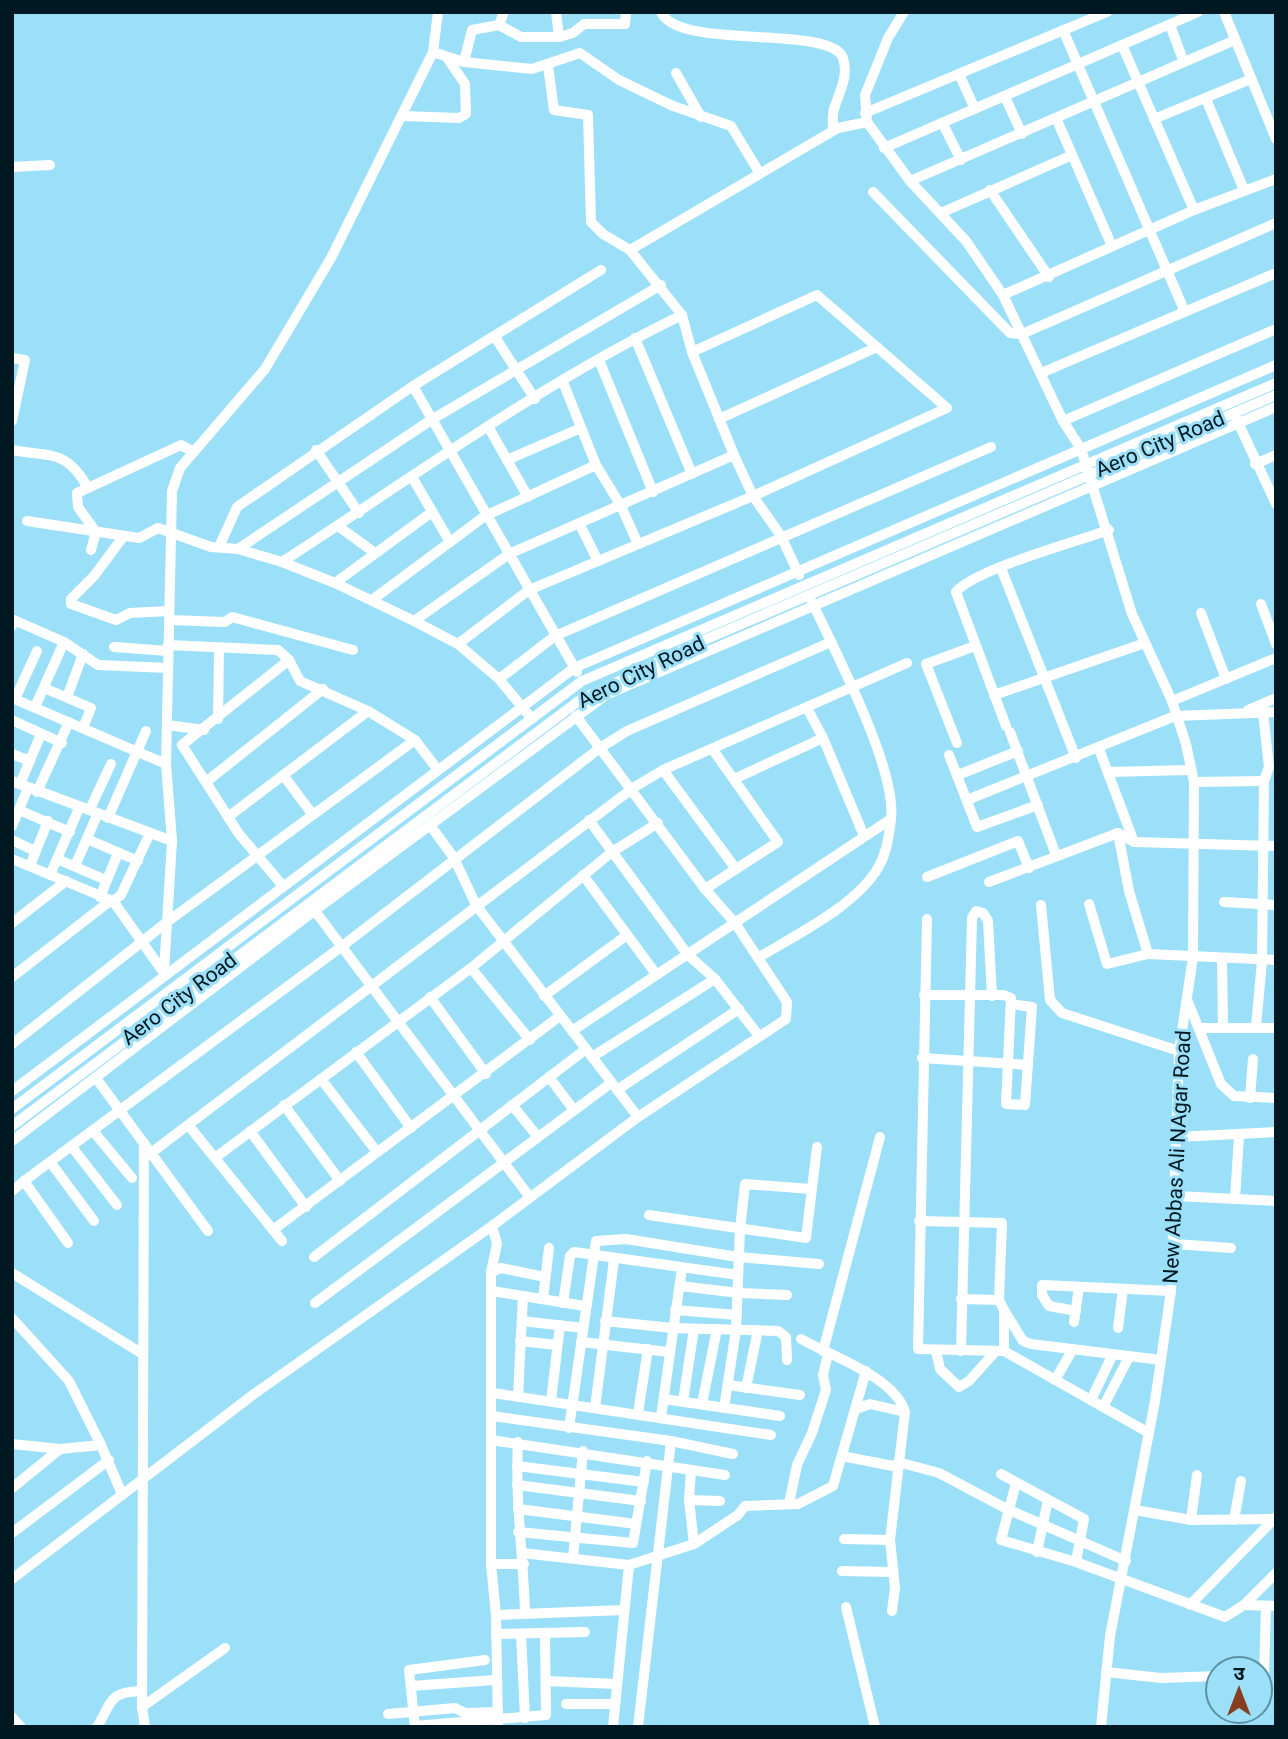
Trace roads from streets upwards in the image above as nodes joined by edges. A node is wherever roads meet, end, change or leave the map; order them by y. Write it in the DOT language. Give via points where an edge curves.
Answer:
graph roads {
  1 [pos="438,12"];
  2 [pos="504,12"];
  3 [pos="556,12"];
  4 [pos="626,12"];
  5 [pos="661,12"];
  6 [pos="904,12"];
  7 [pos="1107,12"];
  8 [pos="1198,12"];
  9 [pos="1224,12"];
  10 [pos="1170,25"];
  11 [pos="499,26"];
  12 [pos="1063,30"];
  13 [pos="559,37"];
  14 [pos="1235,40"];
  15 [pos="1122,45"];
  16 [pos="433,52"];
  17 [pos="448,59"];
  18 [pos="1183,60"];
  19 [pos="464,62"];
  20 [pos="548,66"];
  21 [pos="1079,66"];
  22 [pos="676,73"];
  23 [pos="959,74"];
  24 [pos="1251,79"];
  25 [pos="1139,82"];
  26 [pos="1005,97"];
  27 [pos="1206,99"];
  28 [pos="1095,100"];
  29 [pos="1276,105"];
  30 [pos="975,109"];
  31 [pos="1264,110"];
  32 [pos="403,116"];
  33 [pos="701,117"];
  34 [pos="866,117"];
  35 [pos="1056,118"];
  36 [pos="1154,119"];
  37 [pos="943,124"];
  38 [pos="836,130"];
  39 [pos="1022,134"];
  40 [pos="1276,139"];
  41 [pos="884,148"];
  42 [pos="1070,156"];
  43 [pos="961,160"];
  44 [pos="51,165"];
  45 [pos="12,167"];
  46 [pos="759,172"];
  47 [pos="1276,179"];
  48 [pos="910,181"];
  49 [pos="990,190"];
  50 [pos="1244,190"];
  51 [pos="873,192"];
  52 [pos="1194,210"];
  53 [pos="943,212"];
  54 [pos="1276,223"];
  55 [pos="1151,230"];
  56 [pos="1111,246"];
  57 [pos="630,250"];
  58 [pos="600,270"];
  59 [pos="1167,270"];
  60 [pos="1276,272"];
  61 [pos="1049,277"];
  62 [pos="660,285"];
  63 [pos="1003,295"];
  64 [pos="1185,312"];
  65 [pos="682,315"];
  66 [pos="1276,329"];
  67 [pos="1022,334"];
  68 [pos="495,337"];
  69 [pos="635,338"];
  70 [pos="877,347"];
  71 [pos="692,352"];
  72 [pos="12,358"];
  73 [pos="599,360"];
  74 [pos="1276,365"];
  75 [pos="516,369"];
  76 [pos="1041,373"];
  77 [pos="563,382"];
  78 [pos="1276,383"];
  79 [pos="413,386"];
  80 [pos="1276,395"];
  81 [pos="535,399"];
  82 [pos="1276,407"];
  83 [pos="1236,418"];
  84 [pos="719,419"];
  85 [pos="431,420"];
  86 [pos="1063,421"];
  87 [pos="12,422"];
  88 [pos="488,428"];
  89 [pos="581,428"];
  90 [pos="991,447"];
  91 [pos="1082,449"];
  92 [pos="12,450"];
  93 [pos="316,450"];
  94 [pos="450,451"];
  95 [pos="194,452"];
  96 [pos="734,454"];
  97 [pos="1276,455"];
  98 [pos="507,460"];
  99 [pos="1086,462"];
  100 [pos="1255,464"];
  101 [pos="596,465"];
  102 [pos="692,474"];
  103 [pos="1090,474"];
  104 [pos="412,477"];
  105 [pos="338,483"];
  106 [pos="1095,487"];
  107 [pos="88,488"];
  108 [pos="653,492"];
  109 [pos="753,496"];
  110 [pos="528,497"];
  111 [pos="1276,504"];
  112 [pos="621,506"];
  113 [pos="432,512"];
  114 [pos="359,513"];
  115 [pos="485,516"];
  116 [pos="27,521"];
  117 [pos="579,523"];
  118 [pos="338,526"];
  119 [pos="1109,530"];
  120 [pos="169,531"];
  121 [pos="96,532"];
  122 [pos="123,537"];
  123 [pos="781,537"];
  124 [pos="450,542"];
  125 [pos="638,544"];
  126 [pos="219,547"];
  127 [pos="238,549"];
  128 [pos="91,550"];
  129 [pos="375,553"];
  130 [pos="509,554"];
  131 [pos="598,561"];
  132 [pos="282,562"];
  133 [pos="1001,568"];
  134 [pos="797,570"];
  135 [pos="335,583"];
  136 [pos="804,584"];
  137 [pos="529,590"];
  138 [pos="372,600"];
  139 [pos="812,601"];
  140 [pos="1261,604"];
  141 [pos="1202,612"];
  142 [pos="169,615"];
  143 [pos="414,621"];
  144 [pos="12,626"];
  145 [pos="555,636"];
  146 [pos="64,642"];
  147 [pos="831,642"];
  148 [pos="1145,643"];
  149 [pos="1276,643"];
  150 [pos="458,644"];
  151 [pos="975,646"];
  152 [pos="114,647"];
  153 [pos="168,648"];
  154 [pos="219,648"];
  155 [pos="353,650"];
  156 [pos="37,651"];
  157 [pos="83,654"];
  158 [pos="1276,657"];
  159 [pos="289,660"];
  160 [pos="907,663"];
  161 [pos="168,668"];
  162 [pos="575,668"];
  163 [pos="12,675"];
  164 [pos="1043,678"];
  165 [pos="499,679"];
  166 [pos="1226,679"];
  167 [pos="24,680"];
  168 [pos="582,681"];
  169 [pos="44,688"];
  170 [pos="853,688"];
  171 [pos="323,690"];
  172 [pos="994,695"];
  173 [pos="67,697"];
  174 [pos="1276,698"];
  175 [pos="16,699"];
  176 [pos="1171,701"];
  177 [pos="35,707"];
  178 [pos="522,707"];
  179 [pos="807,708"];
  180 [pos="368,711"];
  181 [pos="1263,712"];
  182 [pos="1276,712"];
  183 [pos="1239,714"];
  184 [pos="576,716"];
  185 [pos="1175,716"];
  186 [pos="218,719"];
  187 [pos="532,719"];
  188 [pos="69,722"];
  189 [pos="13,723"];
  190 [pos="167,725"];
  191 [pos="83,728"];
  192 [pos="204,730"];
  193 [pos="146,731"];
  194 [pos="41,734"];
  195 [pos="823,738"];
  196 [pos="415,740"];
  197 [pos="62,743"];
  198 [pos="957,743"];
  199 [pos="600,748"];
  200 [pos="1099,749"];
  201 [pos="713,750"];
  202 [pos="1018,751"];
  203 [pos="12,754"];
  204 [pos="138,755"];
  205 [pos="949,755"];
  206 [pos="1076,758"];
  207 [pos="30,761"];
  208 [pos="111,764"];
  209 [pos="166,764"];
  210 [pos="1273,768"];
  211 [pos="438,770"];
  212 [pos="663,770"];
  213 [pos="1189,770"];
  214 [pos="1108,772"];
  215 [pos="283,775"];
  216 [pos="958,775"];
  217 [pos="1027,775"];
  218 [pos="734,779"];
  219 [pos="1264,781"];
  220 [pos="206,782"];
  221 [pos="1194,782"];
  222 [pos="25,786"];
  223 [pos="633,788"];
  224 [pos="967,800"];
  225 [pos="417,804"];
  226 [pos="1038,805"];
  227 [pos="19,810"];
  228 [pos="94,811"];
  229 [pos="313,815"];
  230 [pos="228,817"];
  231 [pos="891,819"];
  232 [pos="427,820"];
  233 [pos="589,820"];
  234 [pos="48,821"];
  235 [pos="658,823"];
  236 [pos="12,826"];
  237 [pos="70,832"];
  238 [pos="150,833"];
  239 [pos="1118,833"];
  240 [pos="864,836"];
  241 [pos="87,839"];
  242 [pos="12,841"];
  243 [pos="172,841"];
  244 [pos="1134,842"];
  245 [pos="1195,842"];
  246 [pos="1264,846"];
  247 [pos="1276,846"];
  248 [pos="35,851"];
  249 [pos="612,852"];
  250 [pos="118,853"];
  251 [pos="1056,855"];
  252 [pos="259,858"];
  253 [pos="454,858"];
  254 [pos="57,859"];
  255 [pos="138,861"];
  256 [pos="18,864"];
  257 [pos="75,866"];
  258 [pos="1029,868"];
  259 [pos="736,869"];
  260 [pos="51,875"];
  261 [pos="583,875"];
  262 [pos="927,877"];
  263 [pos="106,880"];
  264 [pos="66,881"];
  265 [pos="989,882"];
  266 [pos="283,886"];
  267 [pos="705,889"];
  268 [pos="108,900"];
  269 [pos="1224,902"];
  270 [pos="1089,904"];
  271 [pos="1263,904"];
  272 [pos="476,905"];
  273 [pos="1041,905"];
  274 [pos="1276,905"];
  275 [pos="312,906"];
  276 [pos="927,919"];
  277 [pos="166,922"];
  278 [pos="12,923"];
  279 [pos="735,923"];
  280 [pos="627,935"];
  281 [pos="505,940"];
  282 [pos="141,943"];
  283 [pos="341,947"];
  284 [pos="1148,954"];
  285 [pos="688,955"];
  286 [pos="1193,957"];
  287 [pos="758,958"];
  288 [pos="1222,958"];
  289 [pos="1276,960"];
  290 [pos="1262,961"];
  291 [pos="471,968"];
  292 [pos="164,973"];
  293 [pos="656,974"];
  294 [pos="12,977"];
  295 [pos="715,979"];
  296 [pos="370,985"];
  297 [pos="172,988"];
  298 [pos="924,995"];
  299 [pos="970,995"];
  300 [pos="544,996"];
  301 [pos="992,996"];
  302 [pos="430,997"];
  303 [pos="1011,1004"];
  304 [pos="1187,1008"];
  305 [pos="739,1009"];
  306 [pos="560,1016"];
  307 [pos="398,1021"];
  308 [pos="1223,1027"];
  309 [pos="1256,1027"];
  310 [pos="1200,1028"];
  311 [pos="1276,1028"];
  312 [pos="572,1031"];
  313 [pos="760,1036"];
  314 [pos="530,1040"];
  315 [pos="12,1044"];
  316 [pos="1179,1051"];
  317 [pos="356,1052"];
  318 [pos="589,1053"];
  319 [pos="922,1058"];
  320 [pos="1252,1059"];
  321 [pos="968,1060"];
  322 [pos="1008,1064"];
  323 [pos="1028,1065"];
  324 [pos="486,1074"];
  325 [pos="548,1077"];
  326 [pos="96,1078"];
  327 [pos="321,1079"];
  328 [pos="614,1086"];
  329 [pos="12,1091"];
  330 [pos="454,1097"];
  331 [pos="1250,1098"];
  332 [pos="1276,1098"];
  333 [pos="284,1105"];
  334 [pos="512,1105"];
  335 [pos="12,1110"];
  336 [pos="574,1110"];
  337 [pos="121,1111"];
  338 [pos="638,1117"];
  339 [pos="12,1126"];
  340 [pos="189,1126"];
  341 [pos="411,1128"];
  342 [pos="480,1130"];
  343 [pos="250,1131"];
  344 [pos="93,1132"];
  345 [pos="1276,1132"];
  346 [pos="1239,1136"];
  347 [pos="538,1137"];
  348 [pos="1177,1137"];
  349 [pos="880,1138"];
  350 [pos="12,1141"];
  351 [pos="72,1147"];
  352 [pos="817,1147"];
  353 [pos="147,1148"];
  354 [pos="377,1152"];
  355 [pos="216,1157"];
  356 [pos="51,1163"];
  357 [pos="504,1164"];
  358 [pos="132,1178"];
  359 [pos="24,1181"];
  360 [pos="340,1181"];
  361 [pos="811,1189"];
  362 [pos="12,1191"];
  363 [pos="529,1196"];
  364 [pos="1176,1196"];
  365 [pos="1235,1199"];
  366 [pos="1276,1202"];
  367 [pos="117,1205"];
  368 [pos="306,1207"];
  369 [pos="649,1215"];
  370 [pos="94,1221"];
  371 [pos="919,1221"];
  372 [pos="963,1222"];
  373 [pos="492,1226"];
  374 [pos="740,1229"];
  375 [pos="274,1230"];
  376 [pos="208,1231"];
  377 [pos="784,1237"];
  378 [pos="282,1241"];
  379 [pos="68,1243"];
  380 [pos="658,1244"];
  381 [pos="1175,1244"];
  382 [pos="549,1248"];
  383 [pos="1231,1248"];
  384 [pos="592,1255"];
  385 [pos="314,1257"];
  386 [pos="738,1257"];
  387 [pos="614,1260"];
  388 [pos="784,1261"];
  389 [pos="819,1264"];
  390 [pos="656,1266"];
  391 [pos="682,1268"];
  392 [pos="12,1272"];
  393 [pos="491,1272"];
  394 [pos="738,1275"];
  395 [pos="545,1277"];
  396 [pos="680,1286"];
  397 [pos="1079,1287"];
  398 [pos="1123,1289"];
  399 [pos="492,1291"];
  400 [pos="1171,1291"];
  401 [pos="739,1293"];
  402 [pos="787,1295"];
  403 [pos="523,1296"];
  404 [pos="961,1299"];
  405 [pos="543,1300"];
  406 [pos="315,1303"];
  407 [pos="563,1303"];
  408 [pos="1002,1305"];
  409 [pos="585,1306"];
  410 [pos="676,1310"];
  411 [pos="737,1315"];
  412 [pos="12,1318"];
  413 [pos="522,1321"];
  414 [pos="605,1321"];
  415 [pos="560,1325"];
  416 [pos="583,1328"];
  417 [pos="672,1328"];
  418 [pos="1118,1328"];
  419 [pos="694,1329"];
  420 [pos="717,1329"];
  421 [pos="736,1330"];
  422 [pos="758,1330"];
  423 [pos="801,1339"];
  424 [pos="520,1341"];
  425 [pos="581,1342"];
  426 [pos="603,1344"];
  427 [pos="557,1345"];
  428 [pos="648,1349"];
  429 [pos="1073,1349"];
  430 [pos="936,1351"];
  431 [pos="961,1351"];
  432 [pos="669,1352"];
  433 [pos="999,1352"];
  434 [pos="141,1353"];
  435 [pos="825,1353"];
  436 [pos="1112,1356"];
  437 [pos="1129,1357"];
  438 [pos="787,1360"];
  439 [pos="1161,1360"];
  440 [pos="866,1371"];
  441 [pos="1055,1380"];
  442 [pos="728,1385"];
  443 [pos="746,1388"];
  444 [pos="493,1393"];
  445 [pos="800,1395"];
  446 [pos="518,1397"];
  447 [pos="664,1399"];
  448 [pos="1091,1400"];
  449 [pos="551,1401"];
  450 [pos="683,1402"];
  451 [pos="702,1404"];
  452 [pos="572,1405"];
  453 [pos="1103,1407"];
  454 [pos="595,1408"];
  455 [pos="724,1408"];
  456 [pos="856,1409"];
  457 [pos="905,1412"];
  458 [pos="638,1413"];
  459 [pos="492,1416"];
  460 [pos="780,1416"];
  461 [pos="665,1418"];
  462 [pos="569,1428"];
  463 [pos="1149,1433"];
  464 [pos="771,1435"];
  465 [pos="491,1440"];
  466 [pos="668,1441"];
  467 [pos="518,1442"];
  468 [pos="12,1444"];
  469 [pos="101,1445"];
  470 [pos="60,1449"];
  471 [pos="583,1451"];
  472 [pos="733,1454"];
  473 [pos="842,1456"];
  474 [pos="109,1460"];
  475 [pos="647,1461"];
  476 [pos="667,1465"];
  477 [pos="898,1465"];
  478 [pos="517,1466"];
  479 [pos="691,1470"];
  480 [pos="581,1474"];
  481 [pos="1001,1474"];
  482 [pos="725,1475"];
  483 [pos="1197,1475"];
  484 [pos="141,1479"];
  485 [pos="1241,1480"];
  486 [pos="643,1482"];
  487 [pos="1016,1483"];
  488 [pos="517,1486"];
  489 [pos="12,1488"];
  490 [pos="122,1493"];
  491 [pos="579,1493"];
  492 [pos="689,1500"];
  493 [pos="1048,1500"];
  494 [pos="641,1501"];
  495 [pos="720,1501"];
  496 [pos="789,1504"];
  497 [pos="518,1509"];
  498 [pos="1007,1509"];
  499 [pos="1135,1510"];
  500 [pos="576,1516"];
  501 [pos="1275,1518"];
  502 [pos="1191,1520"];
  503 [pos="1234,1520"];
  504 [pos="1041,1523"];
  505 [pos="636,1524"];
  506 [pos="518,1532"];
  507 [pos="12,1533"];
  508 [pos="575,1537"];
  509 [pos="844,1539"];
  510 [pos="890,1540"];
  511 [pos="1082,1540"];
  512 [pos="694,1544"];
  513 [pos="1037,1552"];
  514 [pos="658,1557"];
  515 [pos="573,1558"];
  516 [pos="523,1559"];
  517 [pos="1126,1561"];
  518 [pos="1076,1562"];
  519 [pos="491,1564"];
  520 [pos="629,1565"];
  521 [pos="842,1571"];
  522 [pos="893,1572"];
  523 [pos="1276,1573"];
  524 [pos="12,1579"];
  525 [pos="1123,1579"];
  526 [pos="1190,1605"];
  527 [pos="1244,1605"];
  528 [pos="1271,1606"];
  529 [pos="846,1607"];
  530 [pos="624,1610"];
  531 [pos="525,1611"];
  532 [pos="892,1611"];
  533 [pos="496,1615"];
  534 [pos="585,1632"];
  535 [pos="544,1633"];
  536 [pos="496,1634"];
  537 [pos="521,1634"];
  538 [pos="225,1648"];
  539 [pos="1268,1655"];
  540 [pos="485,1660"];
  541 [pos="1106,1672"];
  542 [pos="1204,1676"];
  543 [pos="495,1680"];
  544 [pos="546,1681"];
  545 [pos="616,1684"];
  546 [pos="411,1686"];
  547 [pos="142,1691"];
  548 [pos="566,1704"];
  549 [pos="614,1704"];
  550 [pos="142,1707"];
  551 [pos="412,1712"];
  552 [pos="388,1714"];
  553 [pos="12,1717"];
  554 [pos="525,1718"];
  555 [pos="498,1720"];
  556 [pos="415,1726"];
  557 [pos="20,1727"];
  558 [pos="97,1727"];
  559 [pos="145,1727"];
  560 [pos="613,1727"];
  561 [pos="638,1727"];
  562 [pos="875,1727"];
  563 [pos="1101,1727"];
  1 -- 16 [label="street"];
  2 -- 11 [label="street"];
  3 -- 13 [label="street"];
  4 -- 13 [label="street" via="625,24 584,24"];
  5 -- 38 [label="street" via="674,26 715,35 782,39 839,51 844,82 834,110"];
  6 -- 34 [label="street" via="865,95"];
  7 -- 12 [label="street"];
  8 -- 10 [label="street"];
  9 -- 14 [label="street"];
  10 -- 15 [label="street"];
  10 -- 18 [label="street"];
  11 -- 13 [label="street" via="521,37"];
  11 -- 19 [label="street" via="472,30"];
  12 -- 21 [label="street"];
  12 -- 23 [label="street"];
  14 -- 18 [label="street"];
  14 -- 24 [label="street"];
  15 -- 21 [label="street"];
  15 -- 25 [label="street"];
  16 -- 17 [label="street"];
  16 -- 32 [label="street"];
  17 -- 19 [label="street"];
  17 -- 32 [label="street" via="465,84 466,114 459,118"];
  18 -- 25 [label="street"];
  19 -- 20 [label="street" via="532,69"];
  20 -- 33 [label="street" via="580,53 619,80"];
  20 -- 57 [label="street" via="554,110 588,116 591,222"];
  21 -- 26 [label="street"];
  21 -- 28 [label="street"];
  22 -- 33 [label="street"];
  23 -- 30 [label="street"];
  23 -- 34 [label="street"];
  24 -- 27 [label="street"];
  24 -- 31 [label="street"];
  25 -- 28 [label="street"];
  25 -- 36 [label="street"];
  26 -- 30 [label="street"];
  26 -- 39 [label="street"];
  27 -- 36 [label="street"];
  27 -- 50 [label="street"];
  28 -- 35 [label="street"];
  28 -- 55 [label="street"];
  29 -- 31 [label="street"];
  30 -- 37 [label="street"];
  31 -- 40 [label="street"];
  32 -- 95 [label="street" via="331,258 265,369"];
  33 -- 46 [label="street" via="731,126"];
  34 -- 38 [label="street"];
  34 -- 41 [label="street"];
  35 -- 39 [label="street"];
  35 -- 42 [label="street"];
  36 -- 52 [label="street"];
  37 -- 41 [label="street"];
  37 -- 43 [label="street"];
  38 -- 46 [label="street"];
  39 -- 43 [label="street"];
  41 -- 48 [label="street"];
  42 -- 49 [label="street"];
  42 -- 56 [label="street"];
  43 -- 48 [label="street"];
  44 -- 45 [label="street"];
  46 -- 57 [label="street"];
  47 -- 50 [label="street"];
  48 -- 53 [label="street"];
  49 -- 53 [label="street"];
  49 -- 61 [label="street"];
  50 -- 52 [label="street"];
  51 -- 67 [label="street" via="1003,329"];
  52 -- 55 [label="street"];
  53 -- 63 [label="street"];
  54 -- 59 [label="street"];
  55 -- 56 [label="street"];
  55 -- 59 [label="street"];
  56 -- 61 [label="street"];
  57 -- 62 [label="street"];
  58 -- 68 [label="street"];
  59 -- 64 [label="street"];
  59 -- 67 [label="street"];
  60 -- 64 [label="street"];
  61 -- 63 [label="street"];
  62 -- 65 [label="street"];
  62 -- 75 [label="street"];
  63 -- 67 [label="street"];
  64 -- 76 [label="street"];
  65 -- 69 [label="street"];
  65 -- 71 [label="street"];
  66 -- 86 [label="street"];
  67 -- 76 [label="street"];
  68 -- 75 [label="street"];
  68 -- 79 [label="street"];
  69 -- 73 [label="street"];
  69 -- 102 [label="street"];
  70 -- 71 [label="street" via="817,295"];
  70 -- 84 [label="street"];
  70 -- 109 [label="street" via="947,408"];
  71 -- 84 [label="street"];
  72 -- 87 [label="street" via="24,360"];
  73 -- 77 [label="street"];
  73 -- 108 [label="street"];
  74 -- 91 [label="street"];
  75 -- 81 [label="street"];
  75 -- 85 [label="street"];
  76 -- 86 [label="street"];
  77 -- 81 [label="street"];
  77 -- 89 [label="street"];
  78 -- 99 [label="street, Aero City Road"];
  79 -- 85 [label="street"];
  79 -- 93 [label="street"];
  80 -- 83 [label="street, Aero City Road"];
  81 -- 88 [label="street"];
  82 -- 83 [label="street"];
  83 -- 100 [label="street"];
  83 -- 103 [label="street, Aero City Road"];
  83 -- 106 [label="street"];
  84 -- 96 [label="street"];
  85 -- 94 [label="street"];
  85 -- 105 [label="street"];
  86 -- 91 [label="street"];
  88 -- 94 [label="street"];
  88 -- 98 [label="street"];
  89 -- 98 [label="street"];
  89 -- 101 [label="street"];
  90 -- 123 [label="street"];
  91 -- 99 [label="street"];
  91 -- 134 [label="street"];
  92 -- 107 [label="street" via="76,467"];
  93 -- 105 [label="street"];
  93 -- 126 [label="street" via="237,507"];
  94 -- 104 [label="street"];
  94 -- 115 [label="street"];
  95 -- 107 [label="street" via="181,445"];
  95 -- 120 [label="street" via="180,468 172,491"];
  96 -- 102 [label="street"];
  96 -- 109 [label="street"];
  97 -- 100 [label="street"];
  98 -- 110 [label="street"];
  99 -- 103 [label="street, New Abbas Ali NAgar Road"];
  99 -- 136 [label="street, Aero City Road"];
  100 -- 111 [label="street"];
  101 -- 110 [label="street"];
  101 -- 112 [label="street"];
  102 -- 108 [label="street"];
  103 -- 106 [label="street, New Abbas Ali NAgar Road"];
  103 -- 139 [label="street, Aero City Road"];
  104 -- 113 [label="street"];
  104 -- 114 [label="street"];
  105 -- 114 [label="street"];
  105 -- 127 [label="street"];
  106 -- 119 [label="street, New Abbas Ali NAgar Road"];
  106 -- 139 [label="street"];
  107 -- 121 [label="street" via="76,496 78,507"];
  108 -- 112 [label="street"];
  109 -- 123 [label="street"];
  109 -- 125 [label="street"];
  110 -- 115 [label="street"];
  112 -- 117 [label="street"];
  112 -- 125 [label="street"];
  113 -- 124 [label="street"];
  113 -- 129 [label="street"];
  114 -- 118 [label="street"];
  115 -- 124 [label="street"];
  115 -- 130 [label="street"];
  116 -- 121 [label="street"];
  117 -- 130 [label="street"];
  117 -- 131 [label="street"];
  118 -- 129 [label="street"];
  118 -- 132 [label="street"];
  119 -- 133 [label="street"];
  119 -- 148 [label="street, New Abbas Ali NAgar Road" via="1132,614"];
  120 -- 122 [label="street" via="158,528 139,538"];
  120 -- 126 [label="street"];
  120 -- 142 [label="street"];
  121 -- 122 [label="street"];
  121 -- 128 [label="street"];
  122 -- 142 [label="street" via="71,604 116,621 130,613"];
  123 -- 134 [label="street"];
  123 -- 145 [label="street"];
  124 -- 138 [label="street"];
  125 -- 131 [label="street"];
  126 -- 127 [label="street"];
  127 -- 132 [label="street"];
  129 -- 135 [label="street"];
  130 -- 137 [label="street"];
  130 -- 143 [label="street"];
  131 -- 137 [label="street"];
  132 -- 135 [label="street"];
  133 -- 151 [label="street" via="956,592"];
  133 -- 164 [label="street"];
  134 -- 136 [label="street"];
  134 -- 162 [label="street"];
  135 -- 138 [label="street"];
  136 -- 168 [label="street, Aero City Road"];
  137 -- 145 [label="street"];
  137 -- 150 [label="street"];
  138 -- 143 [label="street"];
  139 -- 147 [label="street"];
  139 -- 184 [label="street" via="606,695"];
  139 -- 232 [label="street, Aero City Road" via="695,644 580,700"];
  140 -- 149 [label="street"];
  141 -- 166 [label="street"];
  142 -- 153 [label="street"];
  142 -- 155 [label="street" via="225,622 232,617"];
  143 -- 150 [label="street"];
  144 -- 146 [label="street" via="14,621"];
  145 -- 162 [label="street"];
  145 -- 165 [label="street"];
  146 -- 157 [label="street"];
  146 -- 169 [label="street"];
  147 -- 170 [label="street"];
  147 -- 199 [label="street" via="627,731"];
  148 -- 164 [label="street"];
  148 -- 176 [label="street, New Abbas Ali NAgar Road"];
  150 -- 165 [label="street"];
  151 -- 172 [label="street"];
  151 -- 198 [label="street" via="926,664"];
  152 -- 153 [label="street"];
  153 -- 154 [label="street"];
  153 -- 161 [label="street"];
  154 -- 159 [label="street" via="278,650"];
  154 -- 186 [label="street"];
  156 -- 167 [label="street"];
  157 -- 161 [label="street" via="99,665"];
  157 -- 173 [label="street"];
  158 -- 166 [label="street"];
  159 -- 171 [label="street" via="300,681"];
  159 -- 186 [label="street"];
  160 -- 170 [label="street"];
  161 -- 190 [label="street"];
  162 -- 168 [label="street"];
  162 -- 178 [label="street"];
  163 -- 167 [label="street"];
  164 -- 172 [label="street"];
  164 -- 206 [label="street"];
  165 -- 178 [label="street"];
  166 -- 176 [label="street"];
  167 -- 175 [label="street"];
  168 -- 187 [label="street, Aero City Road"];
  169 -- 173 [label="street"];
  169 -- 177 [label="street"];
  170 -- 179 [label="street"];
  170 -- 231 [label="street" via="892,791"];
  171 -- 180 [label="street"];
  171 -- 220 [label="street"];
  172 -- 202 [label="street"];
  173 -- 191 [label="street" via="91,708"];
  174 -- 183 [label="street"];
  175 -- 177 [label="street"];
  175 -- 189 [label="street"];
  176 -- 185 [label="street, New Abbas Ali NAgar Road"];
  177 -- 188 [label="street"];
  178 -- 187 [label="street"];
  178 -- 211 [label="street"];
  179 -- 195 [label="street"];
  179 -- 201 [label="street"];
  180 -- 196 [label="street"];
  180 -- 215 [label="street"];
  181 -- 182 [label="street"];
  181 -- 183 [label="street"];
  181 -- 210 [label="street"];
  183 -- 185 [label="street"];
  184 -- 199 [label="street"];
  184 -- 232 [label="street"];
  185 -- 200 [label="street"];
  185 -- 213 [label="street, New Abbas Ali NAgar Road" via="1186,744"];
  186 -- 192 [label="street"];
  187 -- 225 [label="street, Aero City Road"];
  188 -- 191 [label="street"];
  188 -- 197 [label="street"];
  189 -- 194 [label="street"];
  190 -- 192 [label="street"];
  190 -- 209 [label="street"];
  191 -- 204 [label="street"];
  192 -- 220 [label="street" via="182,745"];
  193 -- 204 [label="street"];
  194 -- 197 [label="street"];
  194 -- 207 [label="street"];
  195 -- 218 [label="street"];
  195 -- 240 [label="street"];
  196 -- 211 [label="street"];
  196 -- 229 [label="street"];
  197 -- 222 [label="street"];
  199 -- 223 [label="street"];
  199 -- 253 [label="street"];
  200 -- 206 [label="street"];
  200 -- 214 [label="street"];
  201 -- 212 [label="street"];
  201 -- 218 [label="street"];
  202 -- 216 [label="street"];
  202 -- 217 [label="street"];
  203 -- 207 [label="street"];
  204 -- 209 [label="street"];
  204 -- 228 [label="street"];
  205 -- 216 [label="street"];
  206 -- 217 [label="street"];
  207 -- 222 [label="street"];
  208 -- 228 [label="street"];
  209 -- 243 [label="street"];
  210 -- 219 [label="street"];
  211 -- 266 [label="street"];
  212 -- 223 [label="street"];
  212 -- 259 [label="street"];
  213 -- 214 [label="street"];
  213 -- 221 [label="street, New Abbas Ali NAgar Road"];
  214 -- 244 [label="street"];
  215 -- 229 [label="street"];
  215 -- 230 [label="street"];
  216 -- 224 [label="street"];
  217 -- 224 [label="street"];
  217 -- 226 [label="street"];
  218 -- 259 [label="street" via="778,842"];
  219 -- 221 [label="street"];
  219 -- 246 [label="street"];
  220 -- 230 [label="street"];
  221 -- 245 [label="street, New Abbas Ali NAgar Road"];
  222 -- 227 [label="street"];
  222 -- 228 [label="street"];
  223 -- 233 [label="street"];
  223 -- 235 [label="street"];
  224 -- 226 [label="street" via="977,827"];
  225 -- 232 [label="street"];
  225 -- 297 [label="street, Aero City Road"];
  226 -- 251 [label="street"];
  227 -- 234 [label="street"];
  227 -- 236 [label="street"];
  228 -- 237 [label="street"];
  228 -- 238 [label="street"];
  228 -- 241 [label="street"];
  229 -- 252 [label="street"];
  230 -- 252 [label="street"];
  231 -- 240 [label="street"];
  231 -- 287 [label="street" via="880,865 868,883"];
  232 -- 253 [label="street"];
  232 -- 275 [label="street, Aero City Road"];
  233 -- 249 [label="street"];
  233 -- 272 [label="street"];
  234 -- 237 [label="street"];
  234 -- 248 [label="street"];
  235 -- 249 [label="street"];
  235 -- 267 [label="street"];
  237 -- 254 [label="street"];
  238 -- 243 [label="street"];
  238 -- 255 [label="street"];
  239 -- 244 [label="street"];
  239 -- 251 [label="street"];
  239 -- 284 [label="street"];
  240 -- 279 [label="street"];
  241 -- 250 [label="street"];
  241 -- 257 [label="street"];
  242 -- 248 [label="street"];
  243 -- 277 [label="street"];
  244 -- 245 [label="street"];
  245 -- 246 [label="street"];
  245 -- 286 [label="street, New Abbas Ali NAgar Road"];
  246 -- 247 [label="street"];
  246 -- 271 [label="street"];
  248 -- 256 [label="street"];
  249 -- 261 [label="street"];
  249 -- 285 [label="street"];
  250 -- 255 [label="street"];
  250 -- 263 [label="street"];
  251 -- 258 [label="street"];
  252 -- 266 [label="street"];
  252 -- 277 [label="street"];
  253 -- 272 [label="street"];
  253 -- 283 [label="street"];
  254 -- 257 [label="street"];
  254 -- 260 [label="street"];
  255 -- 268 [label="street" via="121,895"];
  256 -- 260 [label="street"];
  257 -- 263 [label="street"];
  258 -- 262 [label="street" via="1018,841"];
  258 -- 265 [label="street"];
  259 -- 267 [label="street"];
  260 -- 264 [label="street"];
  261 -- 280 [label="street"];
  261 -- 281 [label="street"];
  263 -- 268 [label="street"];
  264 -- 268 [label="street"];
  264 -- 278 [label="street"];
  266 -- 292 [label="street"];
  267 -- 279 [label="street"];
  268 -- 282 [label="street"];
  268 -- 294 [label="street"];
  269 -- 271 [label="street"];
  270 -- 284 [label="street" via="1107,964"];
  271 -- 274 [label="street"];
  271 -- 290 [label="street"];
  272 -- 281 [label="street"];
  272 -- 296 [label="street"];
  273 -- 316 [label="street" via="1050,1000 1062,1013"];
  275 -- 283 [label="street"];
  275 -- 326 [label="street"];
  275 -- 339 [label="street, Aero City Road"];
  276 -- 298 [label="street"];
  277 -- 282 [label="street"];
  277 -- 292 [label="street"];
  279 -- 285 [label="street"];
  279 -- 287 [label="street"];
  280 -- 293 [label="street"];
  280 -- 300 [label="street"];
  281 -- 291 [label="street"];
  281 -- 300 [label="street"];
  282 -- 292 [label="street"];
  282 -- 315 [label="street"];
  283 -- 296 [label="street"];
  283 -- 337 [label="street"];
  284 -- 286 [label="street"];
  285 -- 293 [label="street"];
  285 -- 295 [label="street"];
  286 -- 288 [label="street"];
  286 -- 304 [label="street, New Abbas Ali NAgar Road"];
  287 -- 313 [label="street" via="787,1002 789,1013"];
  288 -- 290 [label="street"];
  288 -- 308 [label="street"];
  289 -- 290 [label="street"];
  290 -- 309 [label="street"];
  291 -- 302 [label="street"];
  291 -- 314 [label="street"];
  292 -- 297 [label="street"];
  292 -- 329 [label="street"];
  293 -- 312 [label="street"];
  295 -- 305 [label="street"];
  295 -- 318 [label="street"];
  296 -- 307 [label="street"];
  296 -- 340 [label="street"];
  297 -- 335 [label="street, Aero City Road"];
  298 -- 299 [label="street"];
  298 -- 319 [label="street"];
  299 -- 301 [label="street"];
  299 -- 301 [label="street" via="972,918 978,911 988,921"];
  299 -- 321 [label="street"];
  300 -- 306 [label="street"];
  301 -- 303 [label="street" via="1007,995"];
  302 -- 307 [label="street"];
  302 -- 324 [label="street"];
  303 -- 322 [label="street"];
  303 -- 323 [label="street" via="1032,1007"];
  304 -- 310 [label="street"];
  304 -- 316 [label="street, New Abbas Ali NAgar Road"];
  305 -- 313 [label="street"];
  305 -- 328 [label="street"];
  306 -- 312 [label="street"];
  306 -- 314 [label="street"];
  307 -- 317 [label="street"];
  307 -- 330 [label="street"];
  308 -- 309 [label="street"];
  308 -- 310 [label="street"];
  309 -- 311 [label="street"];
  310 -- 331 [label="street" via="1221,1084 1234,1096"];
  312 -- 318 [label="street"];
  313 -- 338 [label="street"];
  314 -- 324 [label="street"];
  316 -- 348 [label="street, New Abbas Ali NAgar Road"];
  317 -- 327 [label="street"];
  317 -- 341 [label="street"];
  318 -- 325 [label="street"];
  318 -- 328 [label="street"];
  319 -- 321 [label="street"];
  319 -- 371 [label="street"];
  320 -- 331 [label="street"];
  321 -- 322 [label="street"];
  321 -- 372 [label="street"];
  322 -- 323 [label="street"];
  322 -- 323 [label="street" via="1006,1104 1025,1105"];
  324 -- 330 [label="street"];
  325 -- 334 [label="street"];
  325 -- 336 [label="street"];
  326 -- 337 [label="street"];
  326 -- 350 [label="street"];
  327 -- 333 [label="street"];
  327 -- 354 [label="street"];
  328 -- 336 [label="street"];
  328 -- 338 [label="street"];
  330 -- 341 [label="street"];
  330 -- 342 [label="street"];
  331 -- 332 [label="street"];
  333 -- 343 [label="street"];
  333 -- 360 [label="street"];
  334 -- 342 [label="street"];
  334 -- 347 [label="street"];
  336 -- 347 [label="street"];
  337 -- 344 [label="street"];
  337 -- 353 [label="street"];
  338 -- 363 [label="street"];
  340 -- 353 [label="street"];
  340 -- 355 [label="street"];
  341 -- 354 [label="street"];
  342 -- 357 [label="street"];
  342 -- 385 [label="street"];
  343 -- 355 [label="street"];
  343 -- 368 [label="street"];
  344 -- 351 [label="street"];
  344 -- 358 [label="street"];
  345 -- 346 [label="street"];
  346 -- 348 [label="street"];
  346 -- 365 [label="street"];
  347 -- 357 [label="street"];
  348 -- 364 [label="street, New Abbas Ali NAgar Road"];
  349 -- 435 [label="street"];
  351 -- 356 [label="street"];
  351 -- 367 [label="street"];
  352 -- 361 [label="street"];
  353 -- 376 [label="street"];
  353 -- 434 [label="street"];
  354 -- 360 [label="street"];
  355 -- 375 [label="street"];
  356 -- 359 [label="street"];
  356 -- 370 [label="street"];
  357 -- 363 [label="street"];
  357 -- 406 [label="street"];
  359 -- 362 [label="street"];
  359 -- 379 [label="street"];
  360 -- 368 [label="street"];
  361 -- 374 [label="street" via="745,1184"];
  361 -- 377 [label="street" via="806,1238"];
  363 -- 373 [label="street"];
  364 -- 365 [label="street"];
  364 -- 381 [label="street, New Abbas Ali NAgar Road"];
  365 -- 366 [label="street"];
  368 -- 375 [label="street"];
  369 -- 374 [label="street"];
  371 -- 372 [label="street"];
  371 -- 430 [label="street" via="918,1349"];
  372 -- 404 [label="street"];
  372 -- 408 [label="street" via="1002,1223"];
  373 -- 393 [label="street" via="497,1244"];
  373 -- 484 [label="street"];
  374 -- 377 [label="street"];
  374 -- 386 [label="street"];
  375 -- 378 [label="street"];
  377 -- 388 [label="street"];
  380 -- 384 [label="street" via="596,1241"];
  380 -- 386 [label="street"];
  380 -- 390 [label="street"];
  381 -- 383 [label="street"];
  381 -- 400 [label="street, New Abbas Ali NAgar Road"];
  382 -- 395 [label="street"];
  384 -- 387 [label="street"];
  384 -- 407 [label="street" via="571,1252"];
  384 -- 409 [label="street"];
  386 -- 388 [label="street"];
  386 -- 394 [label="street"];
  387 -- 390 [label="street"];
  387 -- 414 [label="street"];
  388 -- 389 [label="street"];
  390 -- 391 [label="street"];
  391 -- 394 [label="street"];
  391 -- 396 [label="street"];
  392 -- 434 [label="street"];
  393 -- 395 [label="street" via="501,1268"];
  393 -- 399 [label="street"];
  394 -- 401 [label="street"];
  395 -- 405 [label="street"];
  396 -- 401 [label="street"];
  396 -- 410 [label="street"];
  397 -- 397 [label="street" via="1075,1317 1049,1306 1042,1295 1042,1285"];
  397 -- 398 [label="street"];
  398 -- 400 [label="street"];
  398 -- 418 [label="street"];
  399 -- 403 [label="street"];
  399 -- 444 [label="street"];
  400 -- 439 [label="street, New Abbas Ali NAgar Road"];
  401 -- 402 [label="street"];
  401 -- 411 [label="street"];
  403 -- 405 [label="street"];
  403 -- 413 [label="street"];
  404 -- 408 [label="street"];
  404 -- 431 [label="street"];
  405 -- 407 [label="street"];
  407 -- 409 [label="street"];
  408 -- 429 [label="street" via="1023,1341"];
  408 -- 433 [label="street"];
  409 -- 416 [label="street"];
  410 -- 411 [label="street"];
  410 -- 417 [label="street"];
  411 -- 421 [label="street"];
  412 -- 469 [label="street" via="69,1381"];
  413 -- 415 [label="street"];
  413 -- 424 [label="street"];
  414 -- 417 [label="street"];
  414 -- 426 [label="street"];
  415 -- 416 [label="street"];
  415 -- 427 [label="street"];
  416 -- 425 [label="street"];
  417 -- 419 [label="street"];
  417 -- 432 [label="street"];
  419 -- 420 [label="street"];
  419 -- 450 [label="street"];
  420 -- 421 [label="street"];
  420 -- 451 [label="street"];
  421 -- 422 [label="street"];
  421 -- 442 [label="street"];
  422 -- 438 [label="street" via="783,1334"];
  422 -- 443 [label="street"];
  423 -- 435 [label="street"];
  424 -- 427 [label="street"];
  424 -- 446 [label="street"];
  425 -- 426 [label="street"];
  425 -- 452 [label="street"];
  426 -- 428 [label="street"];
  426 -- 454 [label="street"];
  427 -- 449 [label="street"];
  428 -- 432 [label="street"];
  428 -- 458 [label="street"];
  429 -- 436 [label="street"];
  429 -- 441 [label="street"];
  430 -- 431 [label="street"];
  430 -- 433 [label="street" via="940,1369 959,1387"];
  431 -- 433 [label="street"];
  432 -- 447 [label="street"];
  433 -- 441 [label="street"];
  434 -- 484 [label="street"];
  435 -- 440 [label="street"];
  435 -- 496 [label="street" via="826,1390 797,1465"];
  436 -- 437 [label="street"];
  436 -- 448 [label="street"];
  437 -- 439 [label="street"];
  437 -- 453 [label="street"];
  439 -- 463 [label="street, New Abbas Ali NAgar Road"];
  440 -- 456 [label="street"];
  440 -- 457 [label="street" via="901,1401"];
  441 -- 448 [label="street"];
  442 -- 443 [label="street"];
  442 -- 455 [label="street"];
  443 -- 445 [label="street"];
  444 -- 446 [label="street"];
  444 -- 459 [label="street"];
  446 -- 449 [label="street"];
  447 -- 450 [label="street"];
  447 -- 461 [label="street"];
  448 -- 453 [label="street"];
  449 -- 452 [label="street"];
  450 -- 451 [label="street"];
  451 -- 455 [label="street"];
  452 -- 454 [label="street"];
  452 -- 462 [label="street"];
  453 -- 463 [label="street"];
  454 -- 458 [label="street"];
  455 -- 460 [label="street"];
  456 -- 457 [label="street" via="870,1404"];
  456 -- 473 [label="street"];
  457 -- 477 [label="street"];
  458 -- 461 [label="street"];
  459 -- 462 [label="street"];
  459 -- 465 [label="street"];
  461 -- 464 [label="street"];
  461 -- 466 [label="street"];
  462 -- 466 [label="street"];
  463 -- 499 [label="street, New Abbas Ali NAgar Road"];
  465 -- 467 [label="street"];
  465 -- 519 [label="street"];
  466 -- 472 [label="street"];
  466 -- 476 [label="street"];
  467 -- 471 [label="street"];
  467 -- 478 [label="street"];
  468 -- 470 [label="street"];
  469 -- 470 [label="street"];
  469 -- 474 [label="street"];
  470 -- 489 [label="street"];
  471 -- 475 [label="street"];
  471 -- 480 [label="street"];
  473 -- 477 [label="street"];
  473 -- 496 [label="street" via="833,1486"];
  474 -- 490 [label="street"];
  474 -- 507 [label="street"];
  475 -- 476 [label="street"];
  475 -- 486 [label="street"];
  476 -- 479 [label="street"];
  476 -- 514 [label="street"];
  477 -- 498 [label="street" via="939,1473"];
  477 -- 510 [label="street"];
  478 -- 480 [label="street"];
  478 -- 488 [label="street"];
  479 -- 482 [label="street"];
  479 -- 492 [label="street"];
  480 -- 486 [label="street"];
  480 -- 491 [label="street"];
  481 -- 487 [label="street"];
  483 -- 502 [label="street"];
  484 -- 490 [label="street"];
  484 -- 547 [label="street"];
  485 -- 503 [label="street"];
  486 -- 494 [label="street"];
  487 -- 493 [label="street"];
  487 -- 498 [label="street"];
  488 -- 491 [label="street"];
  488 -- 497 [label="street"];
  490 -- 524 [label="street"];
  491 -- 494 [label="street"];
  491 -- 500 [label="street"];
  492 -- 495 [label="street"];
  492 -- 512 [label="street"];
  493 -- 504 [label="street"];
  493 -- 511 [label="street" via="1084,1520"];
  494 -- 505 [label="street"];
  496 -- 512 [label="street" via="749,1505"];
  497 -- 500 [label="street"];
  497 -- 506 [label="street"];
  498 -- 504 [label="street"];
  498 -- 513 [label="street" via="1000,1540"];
  499 -- 502 [label="street"];
  499 -- 517 [label="street, New Abbas Ali NAgar Road"];
  500 -- 505 [label="street"];
  500 -- 508 [label="street"];
  501 -- 503 [label="street"];
  501 -- 526 [label="street"];
  502 -- 503 [label="street"];
  504 -- 511 [label="street"];
  504 -- 513 [label="street"];
  505 -- 508 [label="street" via="633,1543"];
  506 -- 508 [label="street"];
  506 -- 516 [label="street"];
  508 -- 515 [label="street"];
  509 -- 510 [label="street"];
  510 -- 522 [label="street"];
  511 -- 517 [label="street"];
  511 -- 518 [label="street"];
  512 -- 514 [label="street"];
  513 -- 518 [label="street"];
  514 -- 520 [label="street"];
  514 -- 561 [label="street"];
  515 -- 516 [label="street"];
  515 -- 520 [label="street"];
  516 -- 519 [label="street"];
  516 -- 531 [label="street"];
  517 -- 525 [label="street, New Abbas Ali NAgar Road"];
  518 -- 525 [label="street"];
  519 -- 533 [label="street"];
  520 -- 530 [label="street"];
  521 -- 522 [label="street"];
  522 -- 532 [label="street"];
  523 -- 527 [label="street"];
  525 -- 526 [label="street"];
  525 -- 541 [label="street, New Abbas Ali NAgar Road"];
  526 -- 527 [label="street" via="1225,1617"];
  527 -- 528 [label="street"];
  528 -- 539 [label="street"];
  529 -- 562 [label="street"];
  530 -- 531 [label="street"];
  530 -- 545 [label="street"];
  531 -- 533 [label="street"];
  533 -- 536 [label="street"];
  534 -- 535 [label="street"];
  535 -- 537 [label="street"];
  535 -- 544 [label="street"];
  536 -- 537 [label="street"];
  536 -- 543 [label="street"];
  537 -- 554 [label="street"];
  538 -- 550 [label="street"];
  540 -- 546 [label="street" via="409,1671"];
  541 -- 542 [label="street"];
  541 -- 563 [label="street, New Abbas Ali NAgar Road"];
  543 -- 546 [label="street"];
  543 -- 555 [label="street"];
  544 -- 545 [label="street"];
  544 -- 554 [label="street" via="546,1715"];
  545 -- 549 [label="street"];
  546 -- 551 [label="street"];
  547 -- 550 [label="street"];
  547 -- 558 [label="street" via="116,1695"];
  548 -- 549 [label="street"];
  549 -- 560 [label="street"];
  550 -- 559 [label="street"];
  551 -- 552 [label="street"];
  551 -- 555 [label="street" via="455,1708"];
  551 -- 556 [label="street"];
  553 -- 557 [label="street"];
  554 -- 555 [label="street"];
  555 -- 556 [label="street"];
}
